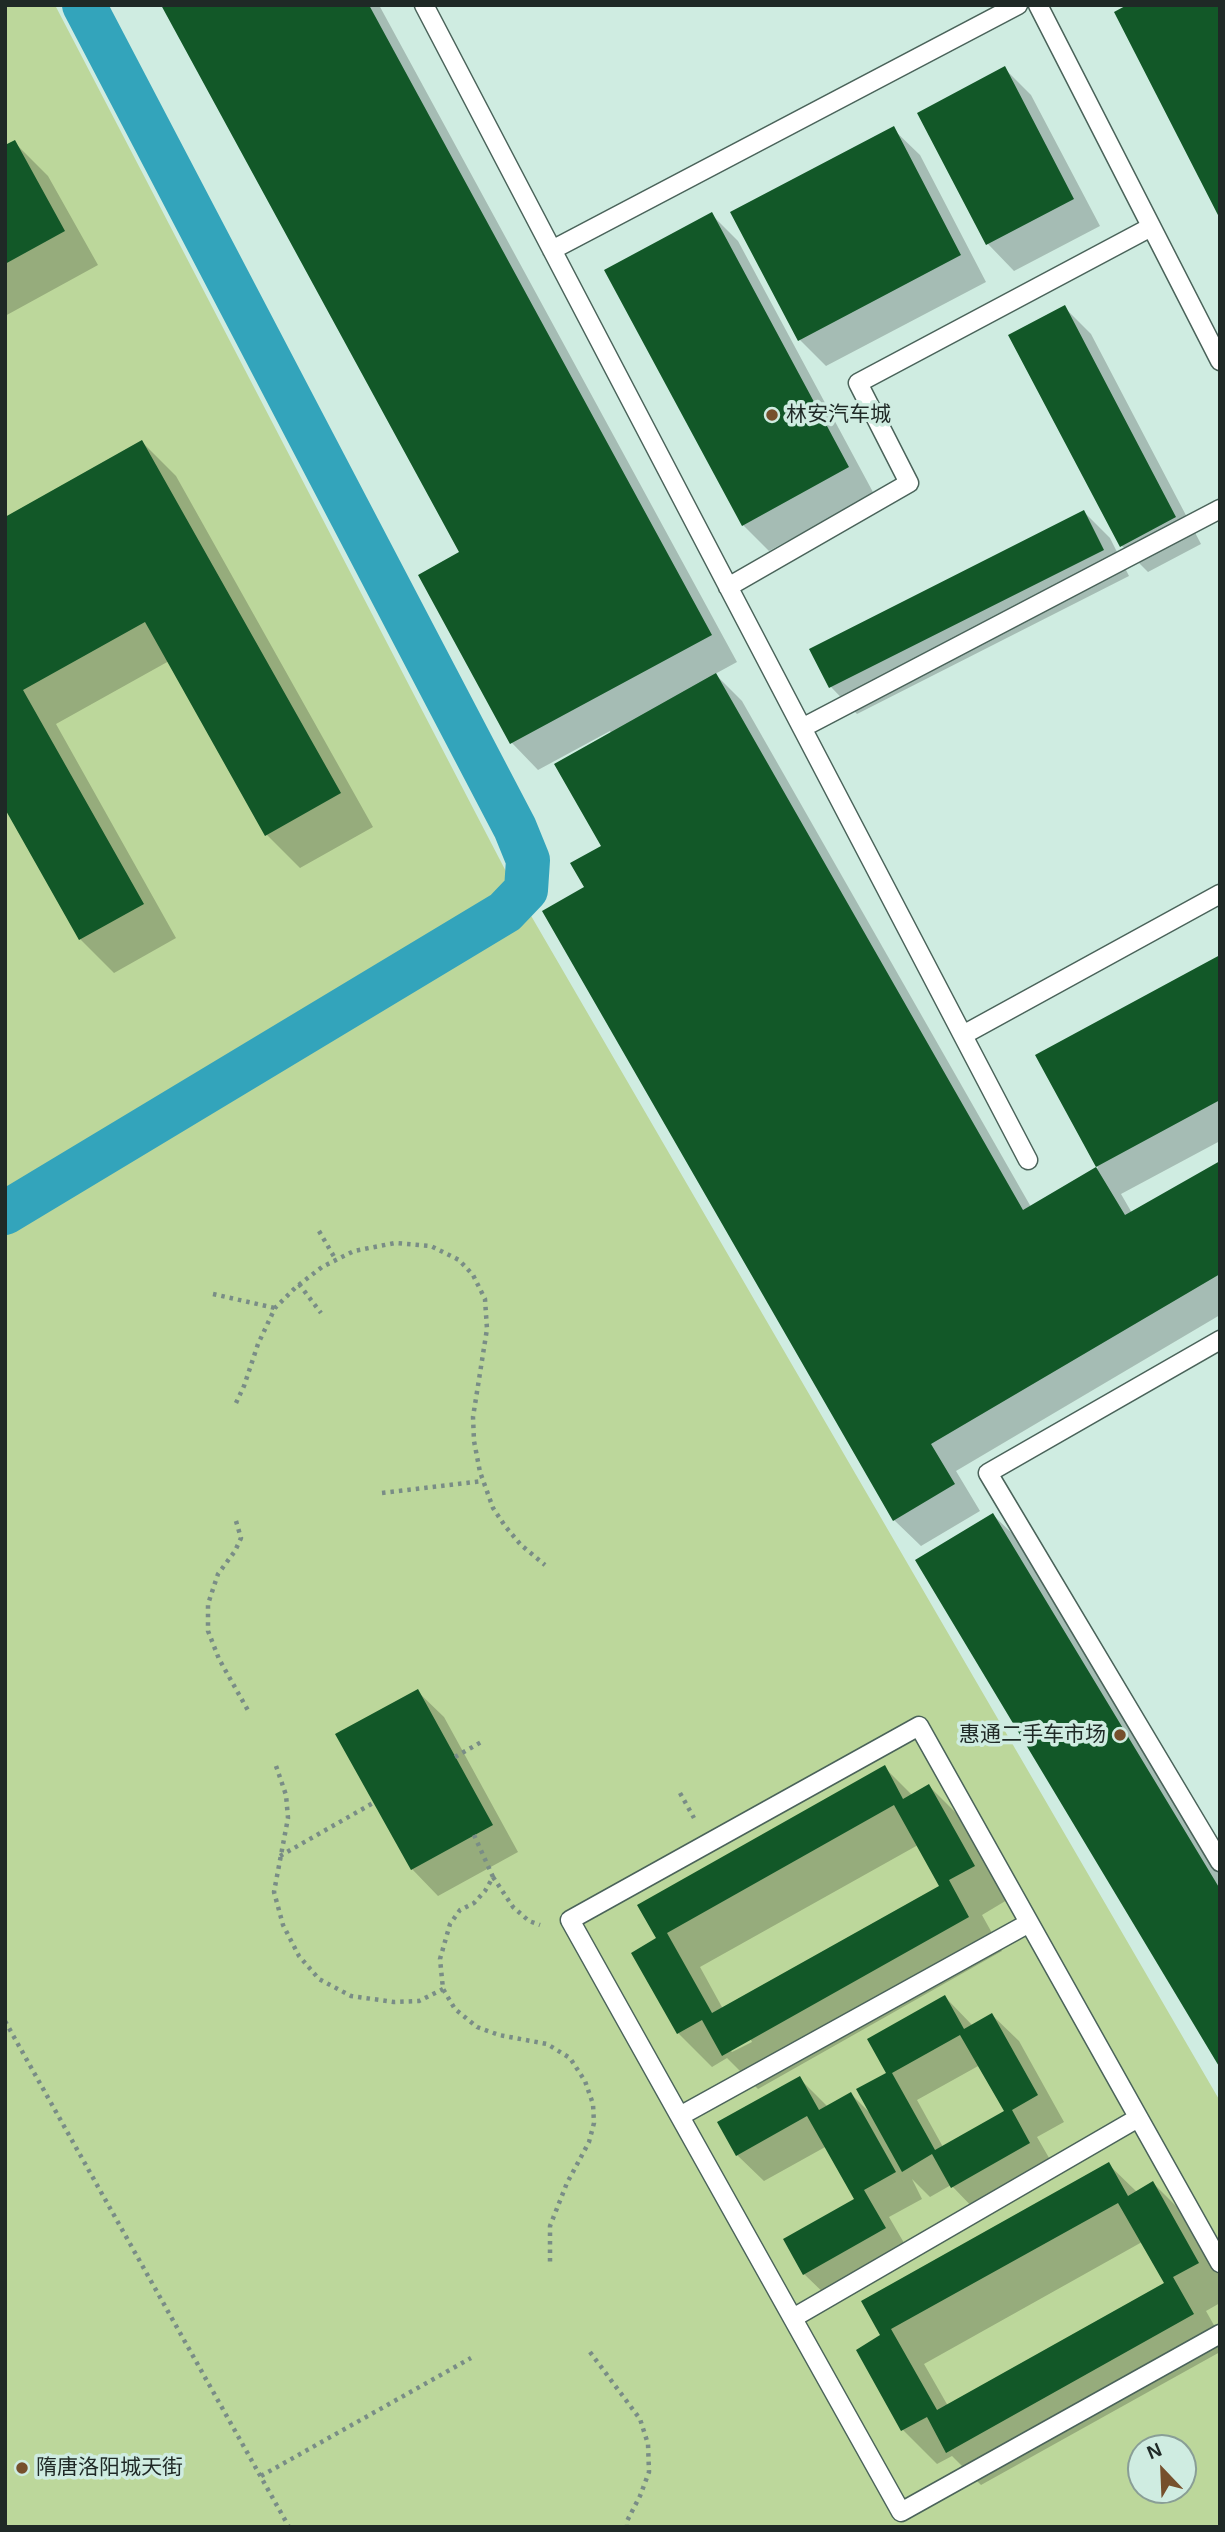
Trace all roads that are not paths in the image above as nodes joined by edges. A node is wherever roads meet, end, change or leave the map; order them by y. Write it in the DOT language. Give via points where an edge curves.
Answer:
graph roads {
  1 [pos="424,5"];
  2 [pos="1018,5"];
  3 [pos="1038,5"];
  4 [pos="1151,227"];
  5 [pos="552,250"];
  6 [pos="1220,361"];
  7 [pos="1220,509"];
  8 [pos="728,587"];
  9 [pos="802,728"];
  10 [pos="1220,894"];
  11 [pos="963,1035"];
  12 [pos="1028,1160"];
  13 [pos="1220,1340"];
  14 [pos="1220,1862"];
  15 [pos="1029,1923"];
  16 [pos="680,2116"];
  17 [pos="1138,2118"];
  18 [pos="1220,2263"];
  19 [pos="793,2318"];
  20 [pos="1220,2334"];
  1 -- 5 [label="lane"];
  2 -- 5 [label="lane"];
  3 -- 4 [label="lane"];
  4 -- 6 [label="lane"];
  4 -- 8 [label="lane" via="858,383 909,483"];
  5 -- 8 [label="lane"];
  7 -- 9 [label="lane"];
  8 -- 9 [label="lane"];
  9 -- 11 [label="lane"];
  10 -- 11 [label="lane"];
  11 -- 12 [label="lane"];
  13 -- 14 [label="lane" via="988,1473"];
  15 -- 16 [label="lane"];
  15 -- 16 [label="lane" via="919,1726 570,1920"];
  15 -- 17 [label="lane"];
  16 -- 19 [label="lane"];
  17 -- 18 [label="lane"];
  17 -- 19 [label="lane"];
  19 -- 20 [label="lane" via="901,2512"];
}
